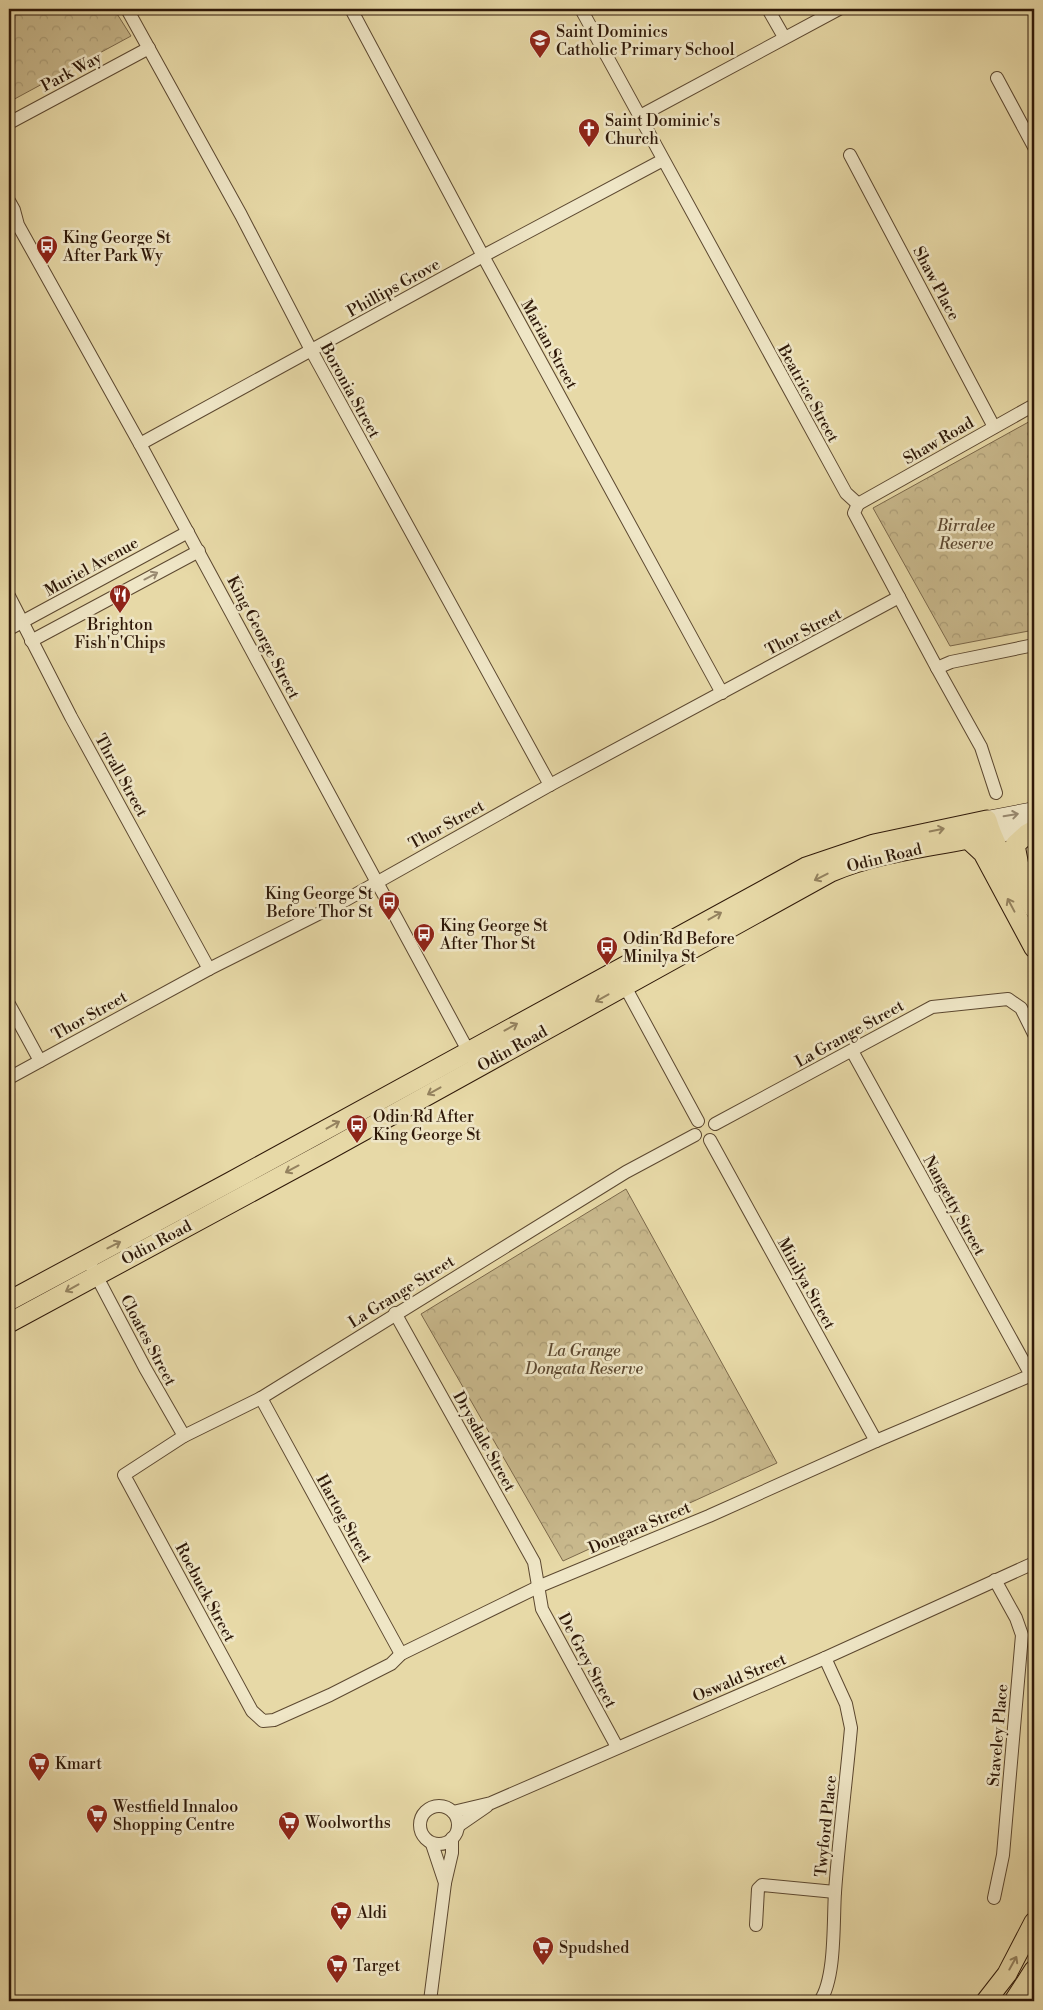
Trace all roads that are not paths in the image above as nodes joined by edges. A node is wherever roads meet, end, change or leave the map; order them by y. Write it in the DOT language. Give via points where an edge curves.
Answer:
graph roads {
  1 [pos="127,9"];
  2 [pos="351,9"];
  3 [pos="581,9"];
  4 [pos="768,9"];
  5 [pos="839,9"];
  6 [pos="784,37"];
  7 [pos="149,48"];
  8 [pos="997,78"];
  9 [pos="640,116"];
  10 [pos="9,123"];
  11 [pos="1034,147"];
  12 [pos="850,155"];
  13 [pos="663,160"];
  14 [pos="9,201"];
  15 [pos="13,220"];
  16 [pos="483,256"];
  17 [pos="310,350"];
  18 [pos="1034,405"];
  19 [pos="994,427"];
  20 [pos="140,444"];
  21 [pos="858,504"];
  22 [pos="188,532"];
  23 [pos="199,551"];
  24 [pos="9,596"];
  25 [pos="899,597"];
  26 [pos="21,623"];
  27 [pos="9,630"];
  28 [pos="31,641"];
  29 [pos="1034,645"];
  30 [pos="937,668"];
  31 [pos="722,693"];
  32 [pos="550,785"];
  33 [pos="996,793"];
  34 [pos="1034,811"];
  35 [pos="989,827"];
  36 [pos="1034,829"];
  37 [pos="967,832"];
  38 [pos="376,882"];
  39 [pos="1034,898"];
  40 [pos="1034,909"];
  41 [pos="1034,948"];
  42 [pos="209,969"];
  43 [pos="620,978"];
  44 [pos="9,1004"];
  45 [pos="1034,1034"];
  46 [pos="852,1051"];
  47 [pos="473,1059"];
  48 [pos="40,1061"];
  49 [pos="9,1078"];
  50 [pos="698,1121"];
  51 [pos="715,1124"];
  52 [pos="695,1135"];
  53 [pos="710,1140"];
  54 [pos="92,1266"];
  55 [pos="9,1300"];
  56 [pos="395,1314"];
  57 [pos="9,1323"];
  58 [pos="1032,1375"];
  59 [pos="261,1398"];
  60 [pos="184,1436"];
  61 [pos="876,1441"];
  62 [pos="124,1475"];
  63 [pos="1034,1562"];
  64 [pos="995,1580"];
  65 [pos="540,1586"];
  66 [pos="401,1654"];
  67 [pos="825,1658"];
  68 [pos="263,1721"];
  69 [pos="617,1747"];
  70 [pos="491,1802"];
  71 [pos="453,1812"];
  72 [pos="458,1826"];
  73 [pos="452,1838"];
  74 [pos="432,1844"];
  75 [pos="445,1883"];
  76 [pos="835,1892"];
  77 [pos="994,1898"];
  78 [pos="1034,1922"];
  79 [pos="756,1925"];
  80 [pos="1034,1970"];
  81 [pos="430,2001"];
  82 [pos="820,2001"];
  83 [pos="986,2001"];
  84 [pos="1014,2001"];
  1 -- 7 [label="street, Boronia Street"];
  2 -- 16 [label="street, Marian Street"];
  3 -- 9 [label="street, Beatrice Street"];
  4 -- 6 [label="street"];
  5 -- 6 [label="street"];
  6 -- 9 [label="street"];
  7 -- 10 [label="street, Park Way"];
  7 -- 17 [label="street, Boronia Street" via="241,215"];
  8 -- 11 [label="street"];
  9 -- 13 [label="street, Beatrice Street"];
  12 -- 19 [label="street, Shaw Place"];
  13 -- 16 [label="street, Phillips Grove"];
  13 -- 21 [label="street, Beatrice Street" via="846,493"];
  14 -- 15 [label="street, King George Street" via="14,210"];
  15 -- 20 [label="street, King George Street"];
  16 -- 17 [label="street, Phillips Grove"];
  16 -- 31 [label="street, Marian Street"];
  17 -- 20 [label="street, Phillips Grove"];
  17 -- 32 [label="street, Boronia Street"];
  18 -- 19 [label="street, Shaw Road"];
  19 -- 21 [label="street, Shaw Road"];
  20 -- 22 [label="street, King George Street"];
  21 -- 25 [label="street" via="854,513"];
  22 -- 23 [label="street, King George Street"];
  22 -- 26 [label="street, Muriel Avenue"];
  28 -- 23 [label="street, one-way"];
  23 -- 38 [label="street, King George Street"];
  24 -- 26 [label="street, Thrall Street"];
  25 -- 30 [label="street"];
  25 -- 31 [label="street, Thor Street"];
  26 -- 27 [label="street, Muriel Avenue"];
  26 -- 28 [label="street, Thrall Street"];
  28 -- 42 [label="street, Thrall Street"];
  29 -- 30 [label="street"];
  30 -- 33 [label="street" via="981,747"];
  31 -- 32 [label="street, Thor Street"];
  32 -- 38 [label="street, Thor Street"];
  35 -- 34 [label="main road, Odin Road, one-way"];
  35 -- 36 [label="main road, Odin Road"];
  35 -- 37 [label="main road, Odin Road"];
  35 -- 40 [label="main road"];
  36 -- 39 [label="main road" via="1015,845 1019,866"];
  41 -- 37 [label="main road, one-way" via="983,852"];
  37 -- 43 [label="main road, Odin Road" via="874,844 820,861"];
  38 -- 42 [label="street, Thor Street"];
  38 -- 47 [label="street, King George Street"];
  42 -- 48 [label="street, Thor Street"];
  43 -- 47 [label="main road, Odin Road"];
  43 -- 50 [label="street"];
  44 -- 48 [label="street"];
  45 -- 46 [label="street, La Grange Street" via="1020,1008 1008,999 932,1007"];
  46 -- 51 [label="street, La Grange Street"];
  46 -- 58 [label="street, Nangetty Street"];
  47 -- 54 [label="main road, Odin Road" via="327,1151"];
  48 -- 49 [label="street, Thor Street"];
  50 -- 51 [label="street" via="706,1118"];
  50 -- 52 [label="street" via="694,1127"];
  51 -- 53 [label="street" via="716,1133"];
  52 -- 53 [label="street" via="702,1140"];
  52 -- 56 [label="street, La Grange Street" via="626,1172"];
  53 -- 61 [label="street, Minilya Street"];
  54 -- 55 [label="main road, Odin Road"];
  54 -- 57 [label="main road, Odin Road, one-way"];
  54 -- 60 [label="street, Cloates Street"];
  56 -- 59 [label="street, La Grange Street"];
  56 -- 65 [label="street, Drysdale Street" via="534,1562"];
  58 -- 61 [label="street, Dongara Street"];
  59 -- 60 [label="street, La Grange Street"];
  59 -- 66 [label="street, Hartog Street"];
  60 -- 62 [label="street, La Grange Street"];
  61 -- 65 [label="street, Dongara Street" via="709,1516"];
  62 -- 68 [label="street, Roebuck Street" via="252,1711"];
  63 -- 64 [label="street, Oswald Street"];
  64 -- 67 [label="street, Oswald Street"];
  64 -- 77 [label="street, Staveley Place" via="1022,1635 1003,1855"];
  65 -- 66 [label="street, Dongara Street"];
  65 -- 69 [label="street, De Grey Street" via="542,1609"];
  66 -- 68 [label="street, Dongara Street" via="391,1664 330,1695 274,1720"];
  67 -- 69 [label="street, Oswald Street"];
  67 -- 76 [label="street, Twyford Place" via="846,1704 851,1728"];
  69 -- 70 [label="street, Oswald Street"];
  70 -- 71 [label="street, Oswald Street"];
  70 -- 72 [label="street"];
  71 -- 72 [label="street"];
  71 -- 74 [label="street" via="442,1806 424,1812 421,1830"];
  72 -- 73 [label="street"];
  73 -- 74 [label="street" via="445,1843"];
  73 -- 75 [label="street"];
  74 -- 75 [label="street"];
  75 -- 81 [label="street"];
  76 -- 79 [label="street" via="762,1885 758,1889"];
  76 -- 82 [label="street, Twyford Place" via="831,1966 825,1995"];
  83 -- 78 [label="main road, one-way" via="1007,1974"];
  80 -- 84 [label="main road"];
}
